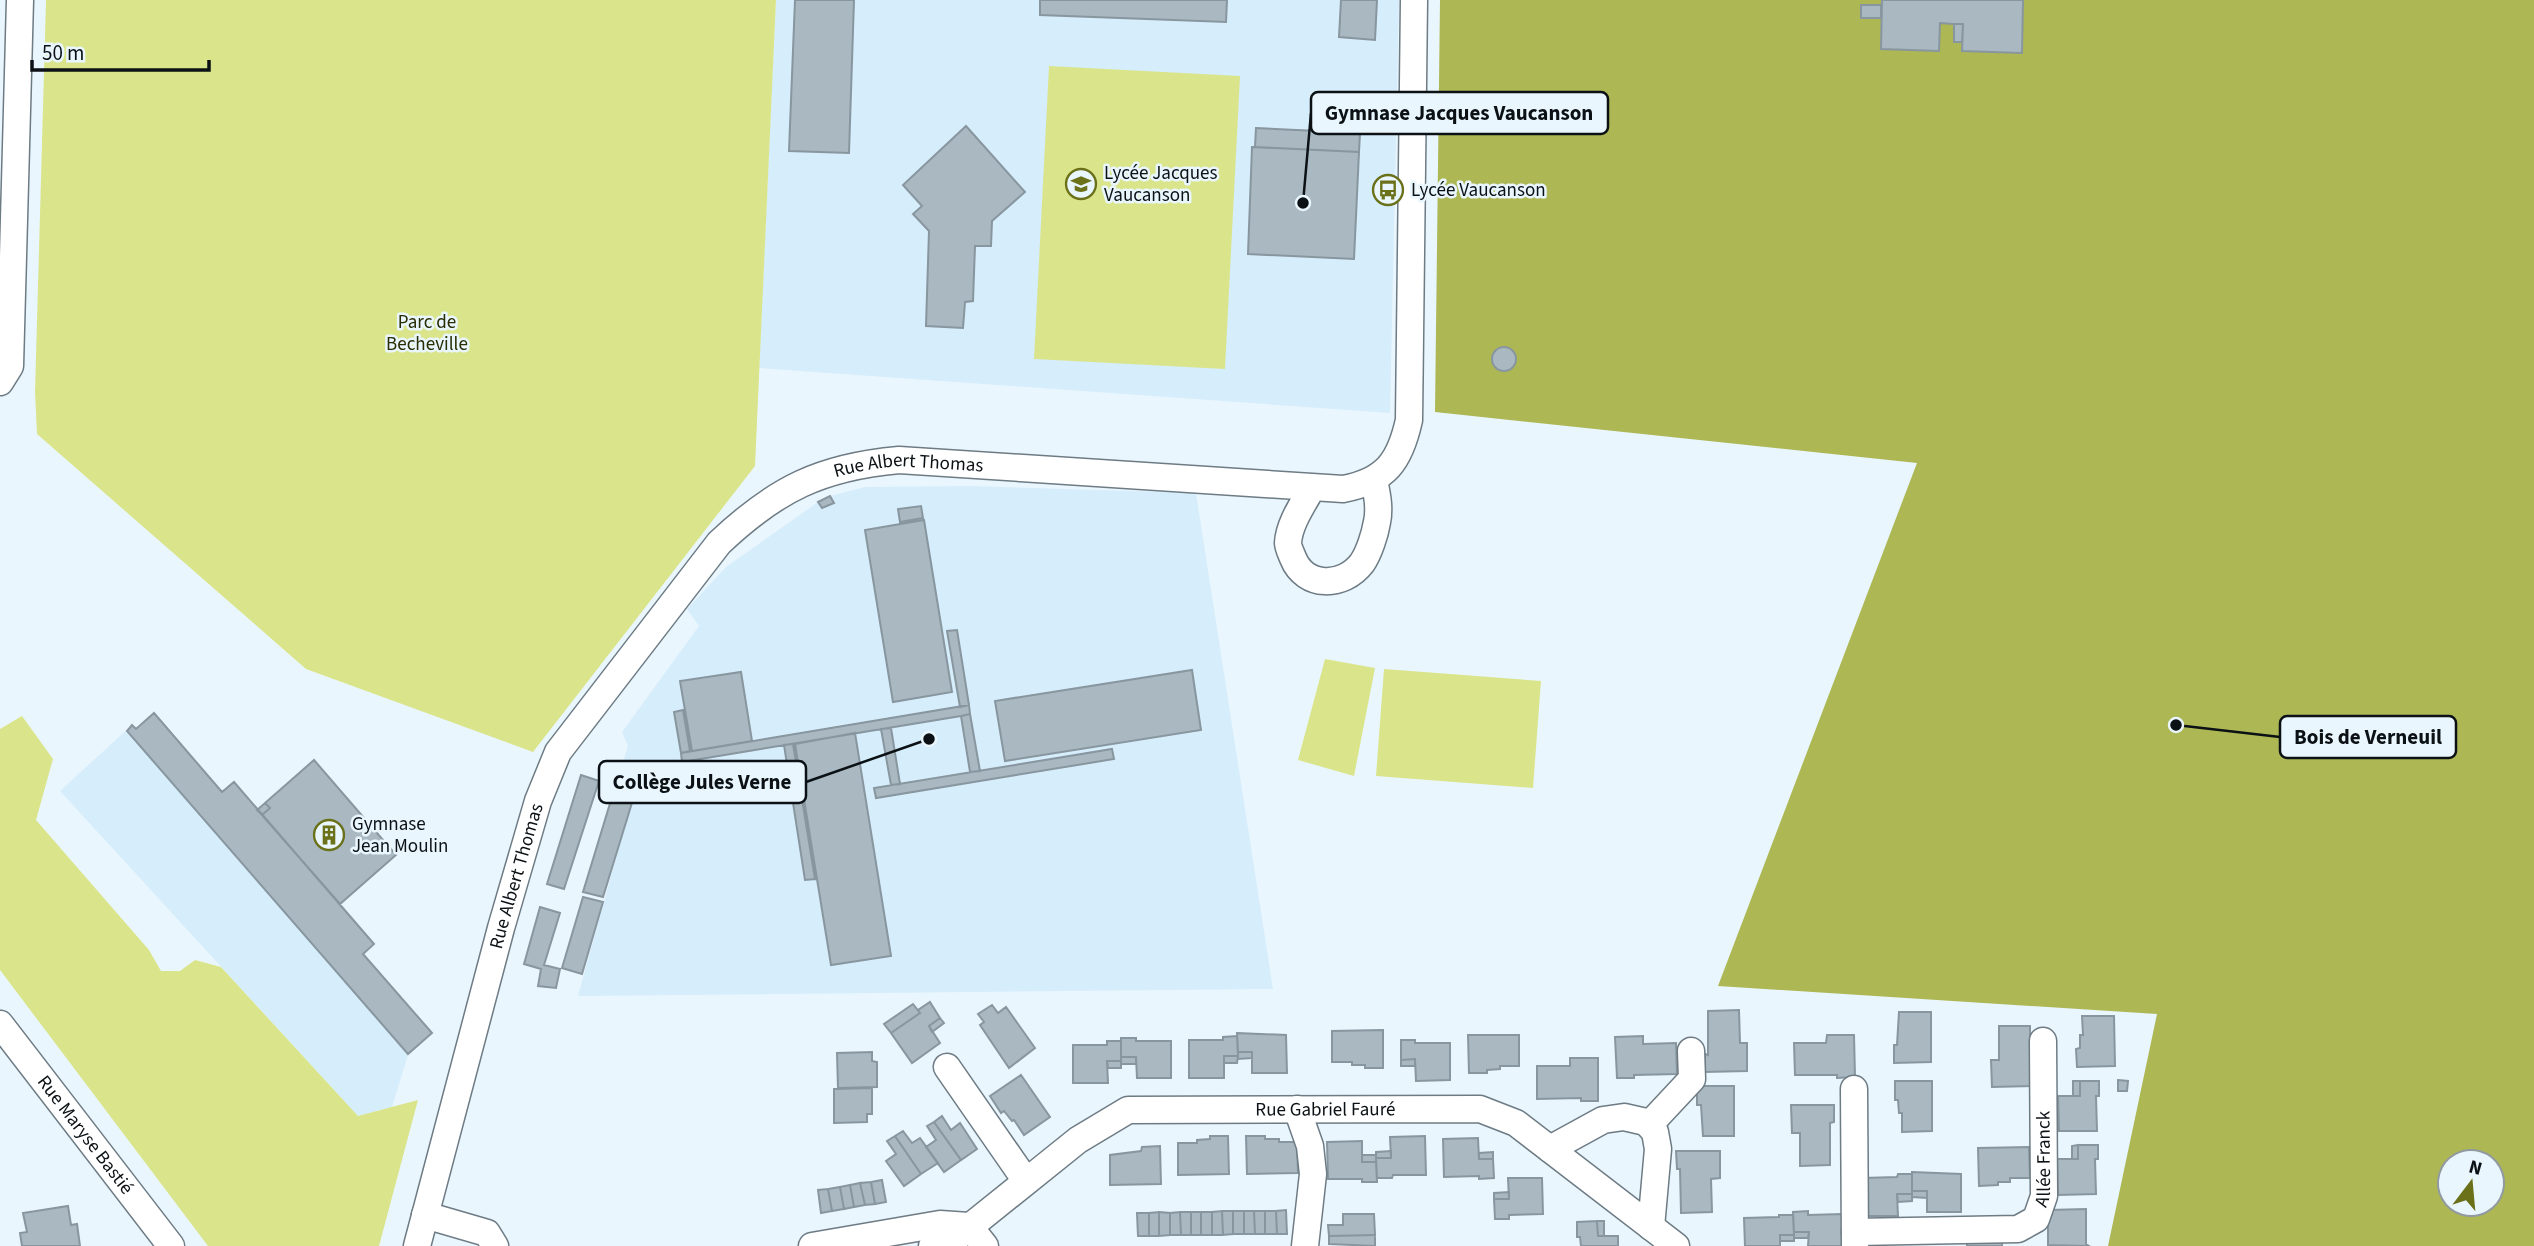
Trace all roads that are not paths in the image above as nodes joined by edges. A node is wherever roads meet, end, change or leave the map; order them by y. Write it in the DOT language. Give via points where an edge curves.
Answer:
graph roads {
  1 [pos="20,0"];
  2 [pos="1414,0"];
  3 [pos="7,181"];
  4 [pos="0,382"];
  5 [pos="1374,480"];
  6 [pos="1312,488"];
  7 [pos="0,1024"];
  8 [pos="2043,1041"];
  9 [pos="1691,1051"];
  10 [pos="947,1067"];
  11 [pos="1854,1088"];
  12 [pos="1297,1109"];
  13 [pos="1649,1125"];
  14 [pos="1550,1149"];
  15 [pos="1026,1181"];
  16 [pos="425,1215"];
  17 [pos="1651,1227"];
  18 [pos="977,1236"];
  19 [pos="1855,1239"];
  20 [pos="171,1246"];
  21 [pos="417,1246"];
  22 [pos="495,1246"];
  23 [pos="812,1246"];
  24 [pos="932,1246"];
  25 [pos="1305,1246"];
  26 [pos="1675,1246"];
  1 -- 3 [label="street"];
  2 -- 5 [label="street" via="1409,420 1397,457"];
  3 -- 4 [label="street" via="10,366"];
  5 -- 6 [label="street, Rue Albert Thomas" via="1343,489"];
  5 -- 6 [label="street" via="1378,522 1362,563 1344,578 1327,583 1310,578 1296,565 1287,544"];
  6 -- 16 [label="street, Rue Albert Thomas" via="899,460 837,469 775,497 746,518 719,543 558,751 538,800 501,928"];
  7 -- 20 [label="street, Rue Maryse Bastié"];
  8 -- 19 [label="street, Allée Franck" via="2044,1196 2036,1219 2018,1229"];
  9 -- 13 [label="street" via="1692,1079"];
  10 -- 15 [label="street"];
  11 -- 19 [label="street, Allée Franck"];
  12 -- 14 [label="street, Rue Gabriel Fauré" via="1480,1109 1516,1123"];
  12 -- 15 [label="street, Rue Gabriel Fauré" via="1128,1110 1078,1140"];
  12 -- 25 [label="street" via="1310,1146 1313,1174"];
  13 -- 14 [label="street" via="1624,1117 1603,1120"];
  13 -- 17 [label="street" via="1658,1149"];
  14 -- 17 [label="street, Rue Gabriel Fauré"];
  15 -- 18 [label="street, Rue Gabriel Fauré"];
  16 -- 21 [label="street, Rue Albert Thomas"];
  16 -- 22 [label="street" via="487,1233"];
  17 -- 26 [label="street, Rue Gabriel Fauré"];
  18 -- 23 [label="street" via="940,1223"];
  18 -- 24 [label="street, Rue Gabriel Fauré"];
}
